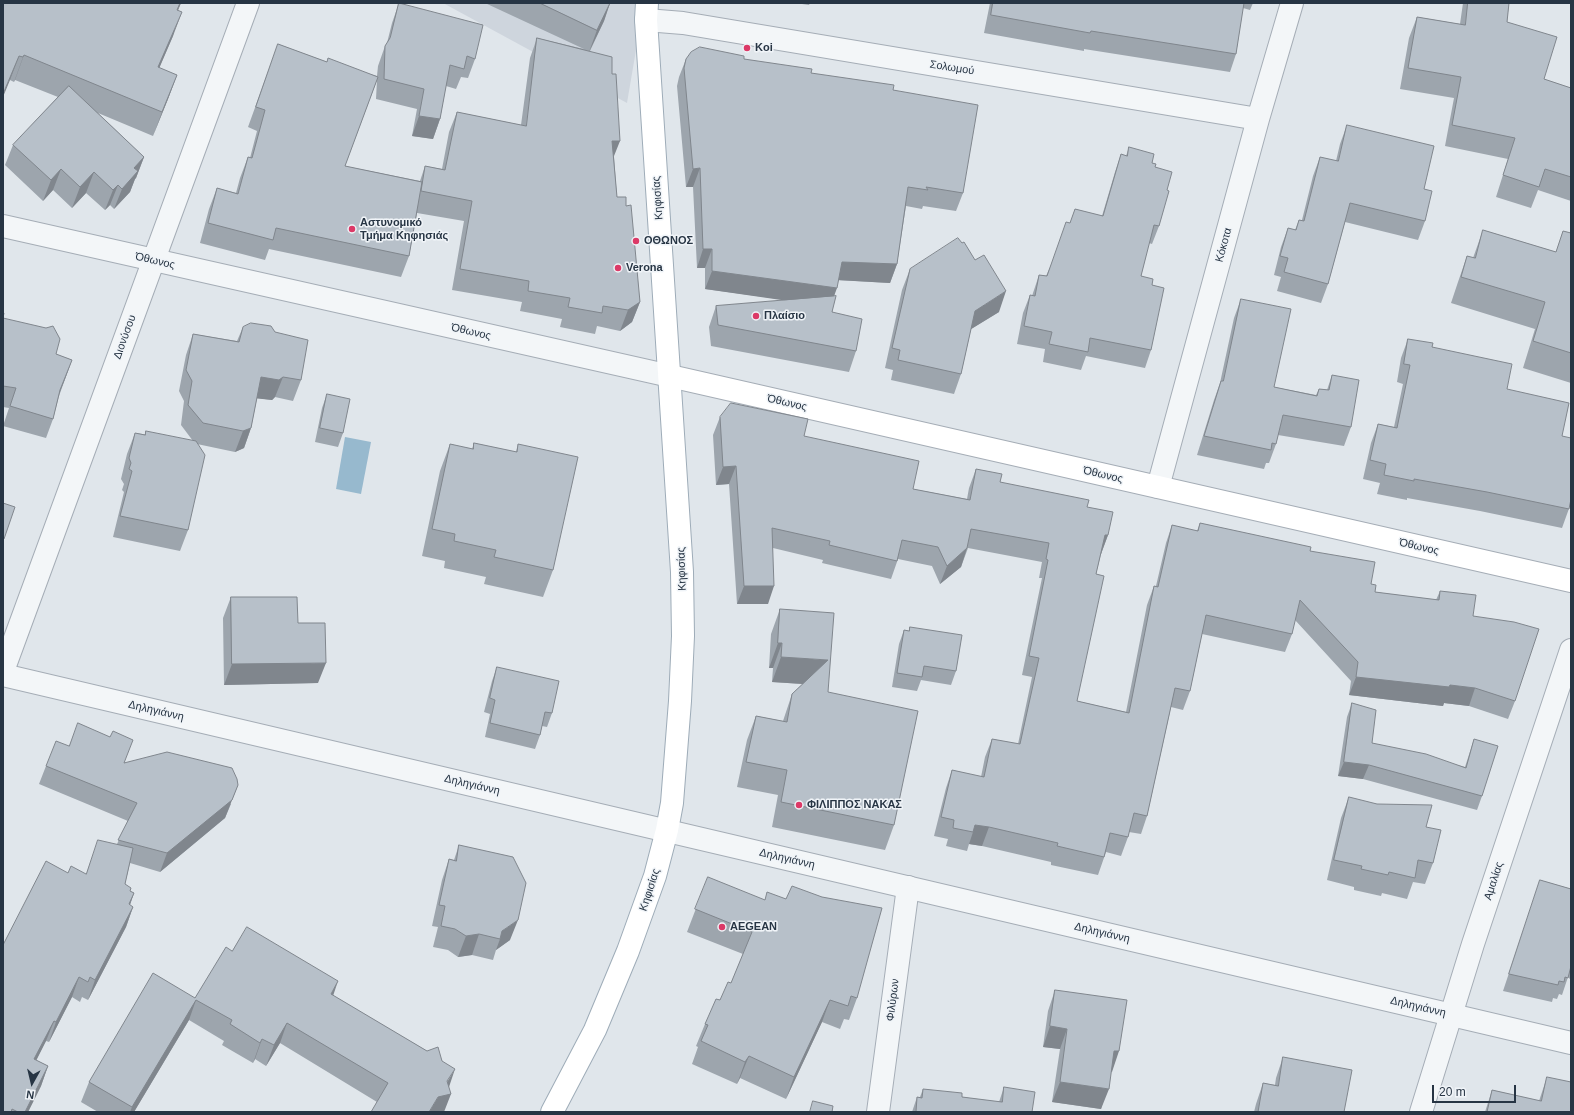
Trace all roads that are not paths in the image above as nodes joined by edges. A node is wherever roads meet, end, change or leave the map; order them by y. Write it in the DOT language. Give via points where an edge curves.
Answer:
graph roads {
  1 [pos="248,3"];
  2 [pos="1292,3"];
  3 [pos="647,11"];
  4 [pos="1258,119"];
  5 [pos="3,226"];
  6 [pos="154,260"];
  7 [pos="670,376"];
  8 [pos="1158,487"];
  9 [pos="1571,581"];
  10 [pos="1571,650"];
  11 [pos="3,671"];
  12 [pos="3,675"];
  13 [pos="667,830"];
  14 [pos="908,887"];
  15 [pos="1451,1015"];
  16 [pos="1571,1043"];
  17 [pos="552,1112"];
  18 [pos="878,1112"];
  19 [pos="1421,1112"];
  1 -- 6 [label="street, Διονύσου"];
  2 -- 4 [label="street, Κόκοτα"];
  3 -- 4 [label="street, Σολωμού" via="690,25"];
  3 -- 7 [label="main road, Κηφισίας"];
  4 -- 8 [label="street, Κόκοτα"];
  5 -- 6 [label="street, Όθωνος"];
  6 -- 7 [label="street, Όθωνος"];
  6 -- 11 [label="street, Διονύσου"];
  7 -- 8 [label="main road, Όθωνος"];
  7 -- 13 [label="main road, Κηφισίας" via="682,572 683,636 672,803"];
  8 -- 9 [label="main road, Όθωνος"];
  10 -- 15 [label="street, Αμαλίας"];
  12 -- 13 [label="street, Δηληγιάννη"];
  13 -- 14 [label="street, Δηληγιάννη"];
  13 -- 17 [label="main road, Κηφισίας" via="655,876 628,951 595,1030"];
  14 -- 15 [label="street, Δηληγιάννη"];
  14 -- 18 [label="street, Φιλύρων"];
  15 -- 16 [label="street, Δηληγιάννη"];
  15 -- 19 [label="street, Αμαλίας"];
}
